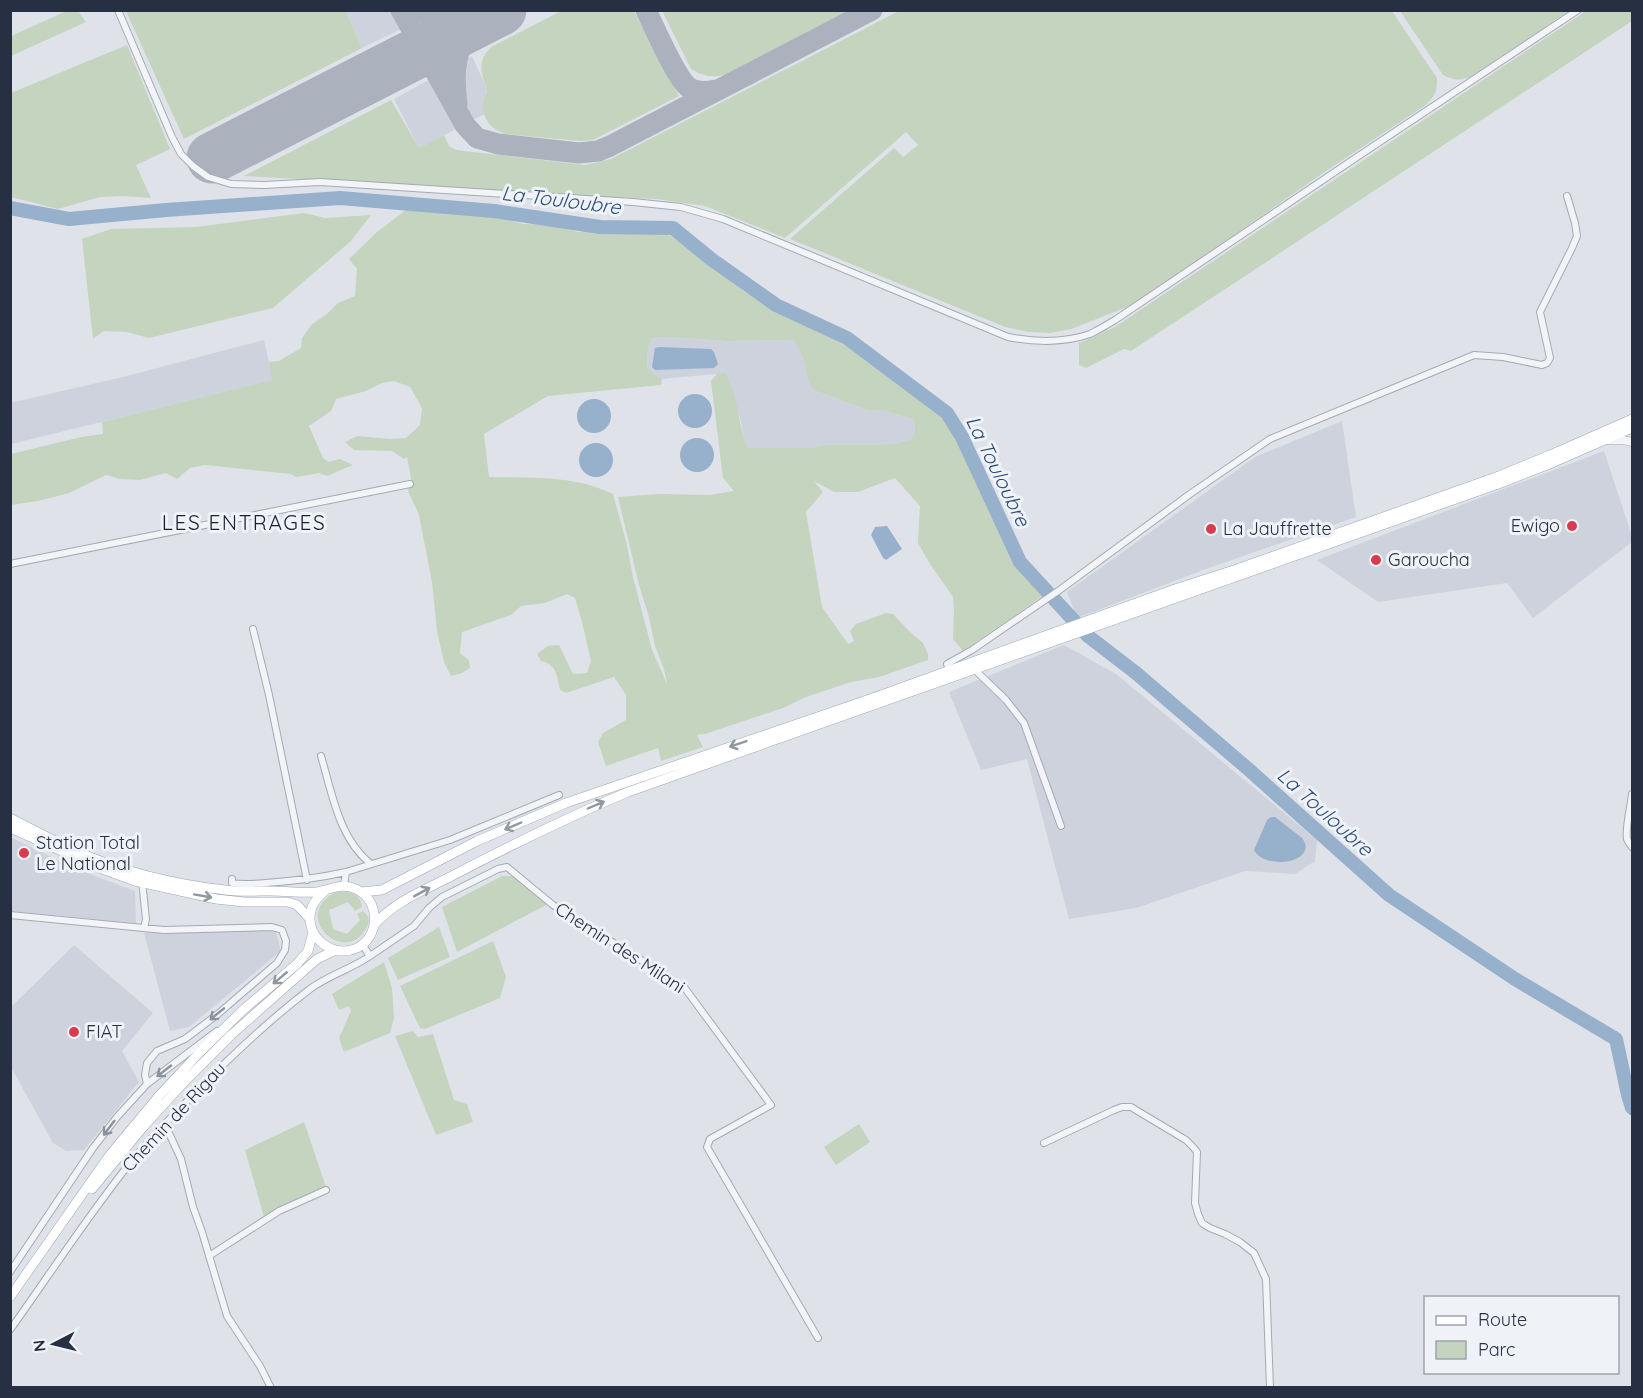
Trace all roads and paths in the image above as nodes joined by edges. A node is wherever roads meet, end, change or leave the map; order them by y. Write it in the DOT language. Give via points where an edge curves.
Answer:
graph roads {
  1 [pos="118,10"];
  2 [pos="1578,10"];
  3 [pos="1567,196"];
  4 [pos="1632,419"];
  5 [pos="1632,433"];
  6 [pos="410,484"];
  7 [pos="10,564"];
  8 [pos="1094,622"];
  9 [pos="253,629"];
  10 [pos="973,665"];
  11 [pos="951,673"];
  12 [pos="321,756"];
  13 [pos="1632,794"];
  14 [pos="559,795"];
  15 [pos="10,818"];
  16 [pos="1061,826"];
  17 [pos="10,828"];
  18 [pos="1632,847"];
  19 [pos="370,864"];
  20 [pos="346,872"];
  21 [pos="142,878"];
  22 [pos="232,879"];
  23 [pos="307,880"];
  24 [pos="344,886"];
  25 [pos="326,890"];
  26 [pos="361,892"];
  27 [pos="10,915"];
  28 [pos="310,919"];
  29 [pos="374,925"];
  30 [pos="144,928"];
  31 [pos="313,932"];
  32 [pos="362,944"];
  33 [pos="336,950"];
  34 [pos="370,956"];
  35 [pos="243,1010"];
  36 [pos="147,1084"];
  37 [pos="163,1125"];
  38 [pos="1044,1143"];
  39 [pos="326,1190"];
  40 [pos="70,1212"];
  41 [pos="209,1256"];
  42 [pos="10,1272"];
  43 [pos="10,1297"];
  44 [pos="10,1330"];
  45 [pos="818,1338"];
  46 [pos="272,1388"];
  47 [pos="1270,1388"];
  1 -- 2 [label="street" via="181,154 208,177 231,184 320,182 681,207 723,219 1008,337 1048,341 1089,334 1115,320"];
  3 -- 11 [label="street" via="1577,236 1540,312 1550,358 1547,363 1474,355 1270,439 1061,589 947,664"];
  4 -- 8 [label="main road" via="1499,476 1199,580"];
  5 -- 8 [label="main road" via="1501,483"];
  6 -- 7 [label="street"];
  8 -- 10 [label="main road"];
  9 -- 23 [label="street"];
  10 -- 11 [label="main road"];
  10 -- 16 [label="street" via="1024,723"];
  11 -- 26 [label="main road, one-way" via="566,803 477,841 382,890"];
  29 -- 11 [label="main road, one-way" via="388,910 504,848 628,792"];
  12 -- 19 [label="street" via="344,832"];
  13 -- 18 [label="street" via="1627,840"];
  14 -- 19 [label="street" via="450,840"];
  15 -- 21 [label="main road"];
  17 -- 21 [label="main road" via="102,869"];
  19 -- 20 [label="street"];
  20 -- 23 [label="street"];
  20 -- 24 [label="street"];
  21 -- 25 [label="main road" via="228,891"];
  21 -- 28 [label="main road, one-way" via="216,899 288,902 297,905"];
  21 -- 30 [label="street"];
  22 -- 23 [label="street" via="232,883 240,884"];
  24 -- 25 [label="main road"];
  24 -- 26 [label="main road"];
  25 -- 28 [label="main road" via="317,897"];
  26 -- 29 [label="main road" via="373,906"];
  27 -- 30 [label="street"];
  28 -- 31 [label="main road"];
  29 -- 32 [label="main road"];
  30 -- 36 [label="street, one-way" via="272,927 282,930 286,941 277,963 218,1014 185,1039 157,1051 147,1063"];
  31 -- 33 [label="main road" via="322,944"];
  31 -- 35 [label="main road, one-way" via="308,951 297,964"];
  32 -- 33 [label="main road" via="350,950"];
  32 -- 34 [label="street"];
  33 -- 40 [label="main road" via="317,959 231,1035 144,1126"];
  34 -- 37 [label="street, Chemin de Rigau" via="326,978 274,1018 226,1060"];
  34 -- 45 [label="street, Chemin des Milani" via="414,926 442,897 507,867 553,905 684,987 771,1105 710,1138 707,1147"];
  35 -- 36 [label="street, one-way"];
  35 -- 40 [label="main road" via="158,1097 109,1156"];
  36 -- 42 [label="street, one-way" via="73,1177"];
  37 -- 41 [label="street" via="181,1159"];
  37 -- 44 [label="street, Chemin de Rigau" via="78,1231"];
  38 -- 47 [label="street" via="1114,1110 1131,1107 1193,1147 1197,1152 1197,1214 1202,1223 1254,1253 1266,1280"];
  39 -- 41 [label="street" via="279,1211"];
  40 -- 43 [label="main road"];
  41 -- 46 [label="street" via="227,1316"];
}
